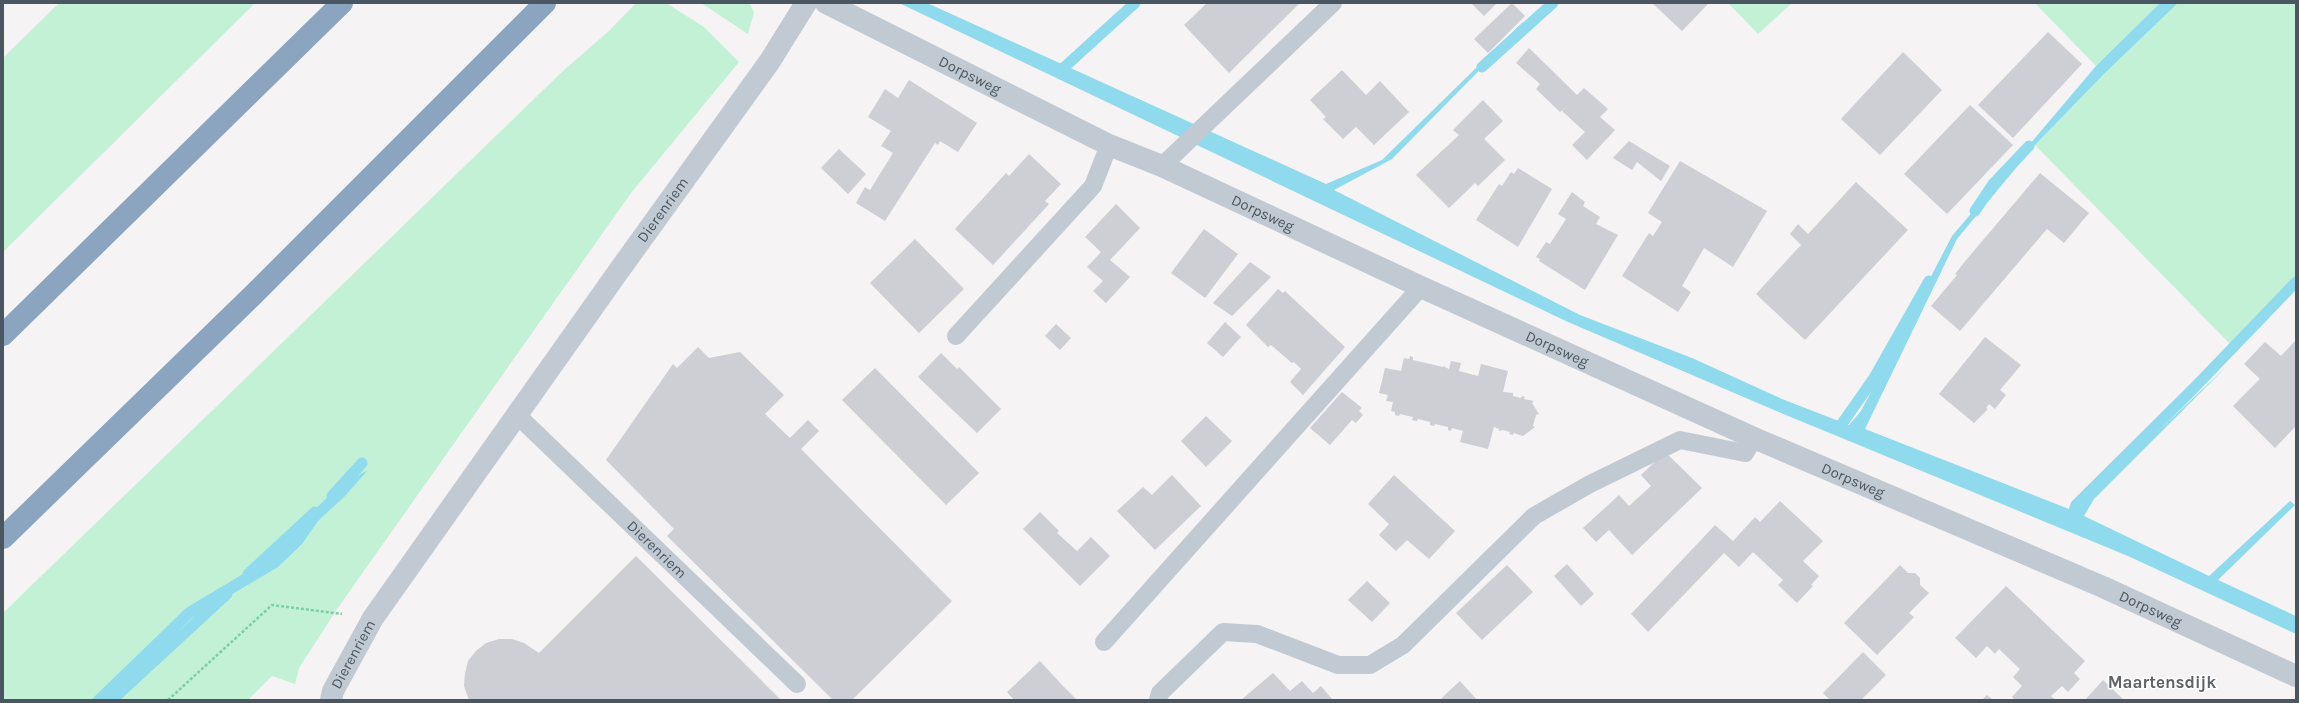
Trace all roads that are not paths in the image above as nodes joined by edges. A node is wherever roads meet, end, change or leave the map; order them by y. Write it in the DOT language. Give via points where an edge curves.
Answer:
graph roads {
  1 [pos="342,3"];
  2 [pos="545,3"];
  3 [pos="806,3"];
  4 [pos="826,3"];
  5 [pos="1333,3"];
  6 [pos="1109,145"];
  7 [pos="1162,166"];
  8 [pos="1421,287"];
  9 [pos="3,335"];
  10 [pos="956,336"];
  11 [pos="517,415"];
  12 [pos="1754,438"];
  13 [pos="3,538"];
  14 [pos="1104,642"];
  15 [pos="2296,676"];
  16 [pos="797,684"];
  17 [pos="331,700"];
  18 [pos="1158,700"];
  1 -- 9 [label="highway"];
  2 -- 13 [label="highway" via="251,297"];
  3 -- 11 [label="street, Dierenriem" via="770,61"];
  4 -- 6 [label="street, Dorpsweg"];
  5 -- 7 [label="lane"];
  6 -- 7 [label="street, Dorpsweg"];
  6 -- 10 [label="lane" via="1093,186"];
  7 -- 8 [label="street, Dorpsweg"];
  8 -- 12 [label="street, Dorpsweg"];
  8 -- 14 [label="lane"];
  11 -- 16 [label="lane, Dierenriem"];
  11 -- 17 [label="street, Dierenriem" via="373,618 333,691"];
  12 -- 15 [label="street, Dorpsweg" via="2103,587"];
  12 -- 18 [label="lane" via="1746,453 1680,440 1590,484 1534,516 1403,645 1370,665 1338,664 1257,634 1223,632 1160,693"];
}
